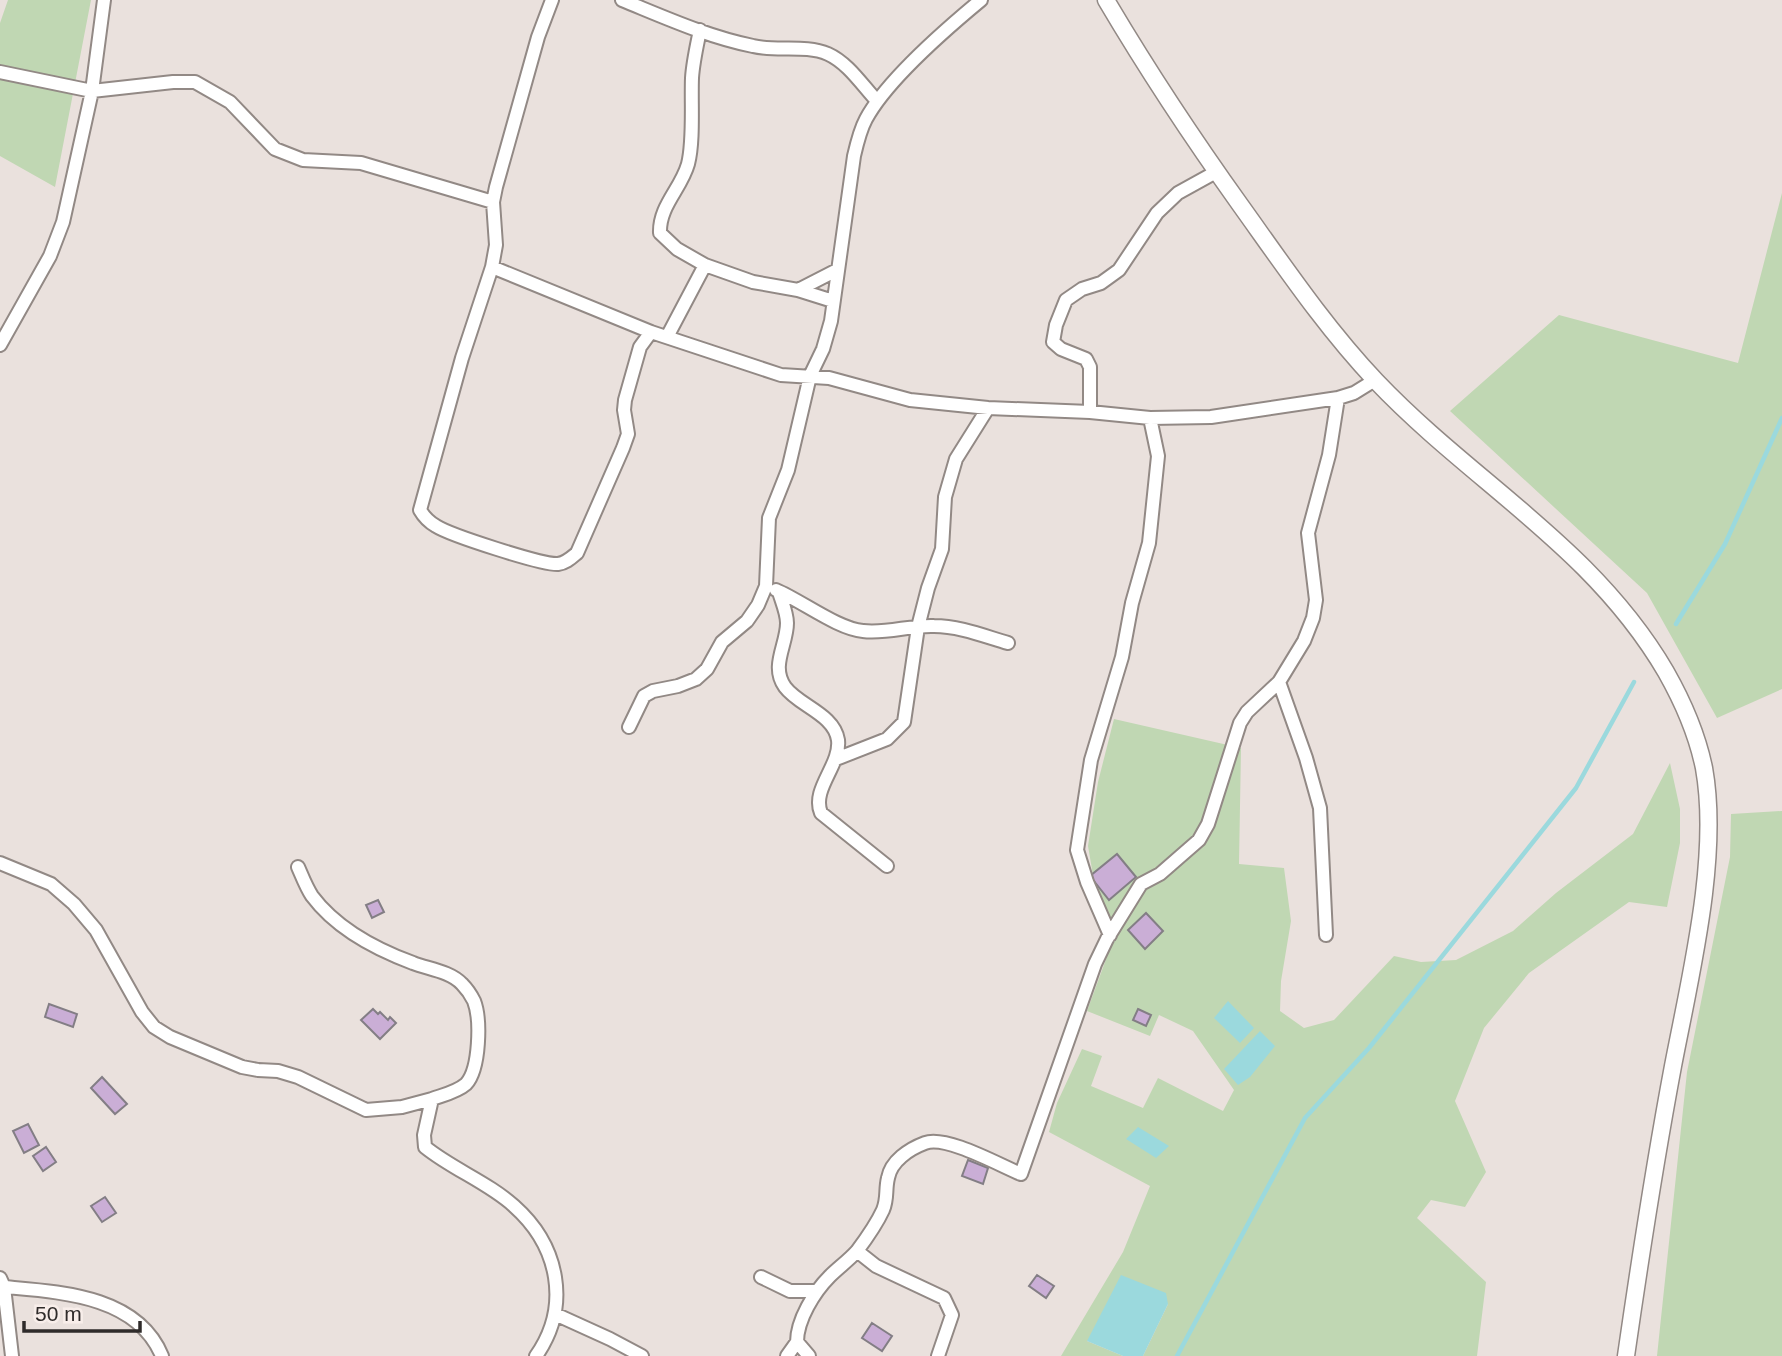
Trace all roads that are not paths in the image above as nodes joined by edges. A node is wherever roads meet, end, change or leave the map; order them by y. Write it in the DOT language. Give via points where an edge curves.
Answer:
graph roads {
  1 [pos="104,0"];
  2 [pos="552,0"];
  3 [pos="622,0"];
  4 [pos="981,0"];
  5 [pos="1106,0"];
  6 [pos="700,30"];
  7 [pos="0,72"];
  8 [pos="92,91"];
  9 [pos="877,102"];
  10 [pos="1216,172"];
  11 [pos="493,202"];
  12 [pos="705,265"];
  13 [pos="492,267"];
  14 [pos="837,270"];
  15 [pos="798,290"];
  16 [pos="834,301"];
  17 [pos="652,332"];
  18 [pos="667,337"];
  19 [pos="0,345"];
  20 [pos="810,376"];
  21 [pos="1375,380"];
  22 [pos="1338,398"];
  23 [pos="988,408"];
  24 [pos="1090,412"];
  25 [pos="1150,418"];
  26 [pos="766,586"];
  27 [pos="779,592"];
  28 [pos="918,627"];
  29 [pos="1007,643"];
  30 [pos="1279,682"];
  31 [pos="629,727"];
  32 [pos="836,759"];
  33 [pos="0,863"];
  34 [pos="887,866"];
  35 [pos="298,867"];
  36 [pos="1110,935"];
  37 [pos="1326,935"];
  38 [pos="432,1099"];
  39 [pos="857,1251"];
  40 [pos="761,1277"];
  41 [pos="2,1283"];
  42 [pos="817,1291"];
  43 [pos="555,1314"];
  44 [pos="797,1342"];
  45 [pos="12,1356"];
  46 [pos="162,1356"];
  47 [pos="536,1356"];
  48 [pos="642,1356"];
  49 [pos="787,1356"];
  50 [pos="808,1356"];
  51 [pos="938,1356"];
  52 [pos="1626,1356"];
  1 -- 8 [label="street"];
  2 -- 11 [label="street"];
  3 -- 6 [label="street"];
  4 -- 9 [label="street"];
  5 -- 10 [label="street"];
  6 -- 9 [label="street" via="755,47 825,53 842,62"];
  6 -- 12 [label="street" via="692,76 689,162 659,224 660,233 677,249"];
  7 -- 8 [label="street"];
  8 -- 11 [label="street" via="195,82 230,102 275,149 303,160 361,163"];
  8 -- 19 [label="street" via="63,222 50,256"];
  9 -- 14 [label="street" via="854,156"];
  10 -- 21 [label="street" via="1282,266"];
  10 -- 24 [label="street" via="1178,193 1157,213 1119,270 1066,300 1053,342 1086,359"];
  11 -- 13 [label="street" via="497,232"];
  12 -- 15 [label="street" via="753,282"];
  12 -- 18 [label="street"];
  13 -- 17 [label="street"];
  13 -- 17 [label="street" via="420,510 436,527 452,534 555,564 577,553 628,434 625,400 640,347"];
  14 -- 15 [label="street"];
  14 -- 16 [label="street"];
  15 -- 16 [label="street"];
  16 -- 20 [label="street" via="823,349"];
  17 -- 18 [label="street"];
  18 -- 20 [label="street" via="781,375"];
  20 -- 23 [label="street" via="910,400"];
  20 -- 26 [label="street" via="792,457 769,518"];
  21 -- 22 [label="street"];
  21 -- 52 [label="street" via="1597,578 1657,657 1698,744 1707,805 1706,863"];
  22 -- 25 [label="street" via="1210,417"];
  22 -- 30 [label="street" via="1329,455 1308,533 1316,600 1313,618"];
  23 -- 24 [label="street"];
  23 -- 28 [label="street" via="956,459 945,497 942,549"];
  24 -- 25 [label="street"];
  25 -- 36 [label="street" via="1158,456 1149,543 1091,760 1077,850"];
  26 -- 27 [label="street"];
  26 -- 31 [label="street" via="747,621 722,642 707,669 696,679 644,696"];
  27 -- 28 [label="street" via="842,626 863,631"];
  27 -- 32 [label="street" via="787,624 779,673 785,687 832,726 838,740"];
  28 -- 29 [label="street" via="960,629"];
  28 -- 32 [label="street" via="904,722 887,739"];
  30 -- 36 [label="street" via="1240,723 1199,840 1160,874 1141,884"];
  30 -- 37 [label="street" via="1320,808"];
  32 -- 34 [label="street" via="820,796 821,813"];
  33 -- 38 [label="street" via="51,884 74,904 96,930 142,1012 153,1027 170,1037 242,1067 298,1077 366,1110"];
  35 -- 38 [label="street" via="311,894 352,933 381,950 449,975 473,1000 478,1038 471,1077 465,1085"];
  36 -- 39 [label="street" via="1081,1001 1021,1174 943,1142 928,1142 907,1152 891,1168 882,1213"];
  38 -- 43 [label="street" via="425,1147 513,1205 541,1237 557,1284"];
  39 -- 42 [label="street"];
  39 -- 51 [label="street" via="876,1266 944,1298 952,1315"];
  40 -- 42 [label="street" via="790,1291"];
  41 -- 45 [label="street"];
  41 -- 46 [label="street" via="88,1297 139,1326"];
  42 -- 44 [label="street"];
  43 -- 47 [label="street"];
  43 -- 48 [label="street"];
  44 -- 49 [label="street"];
  44 -- 50 [label="street"];
}
